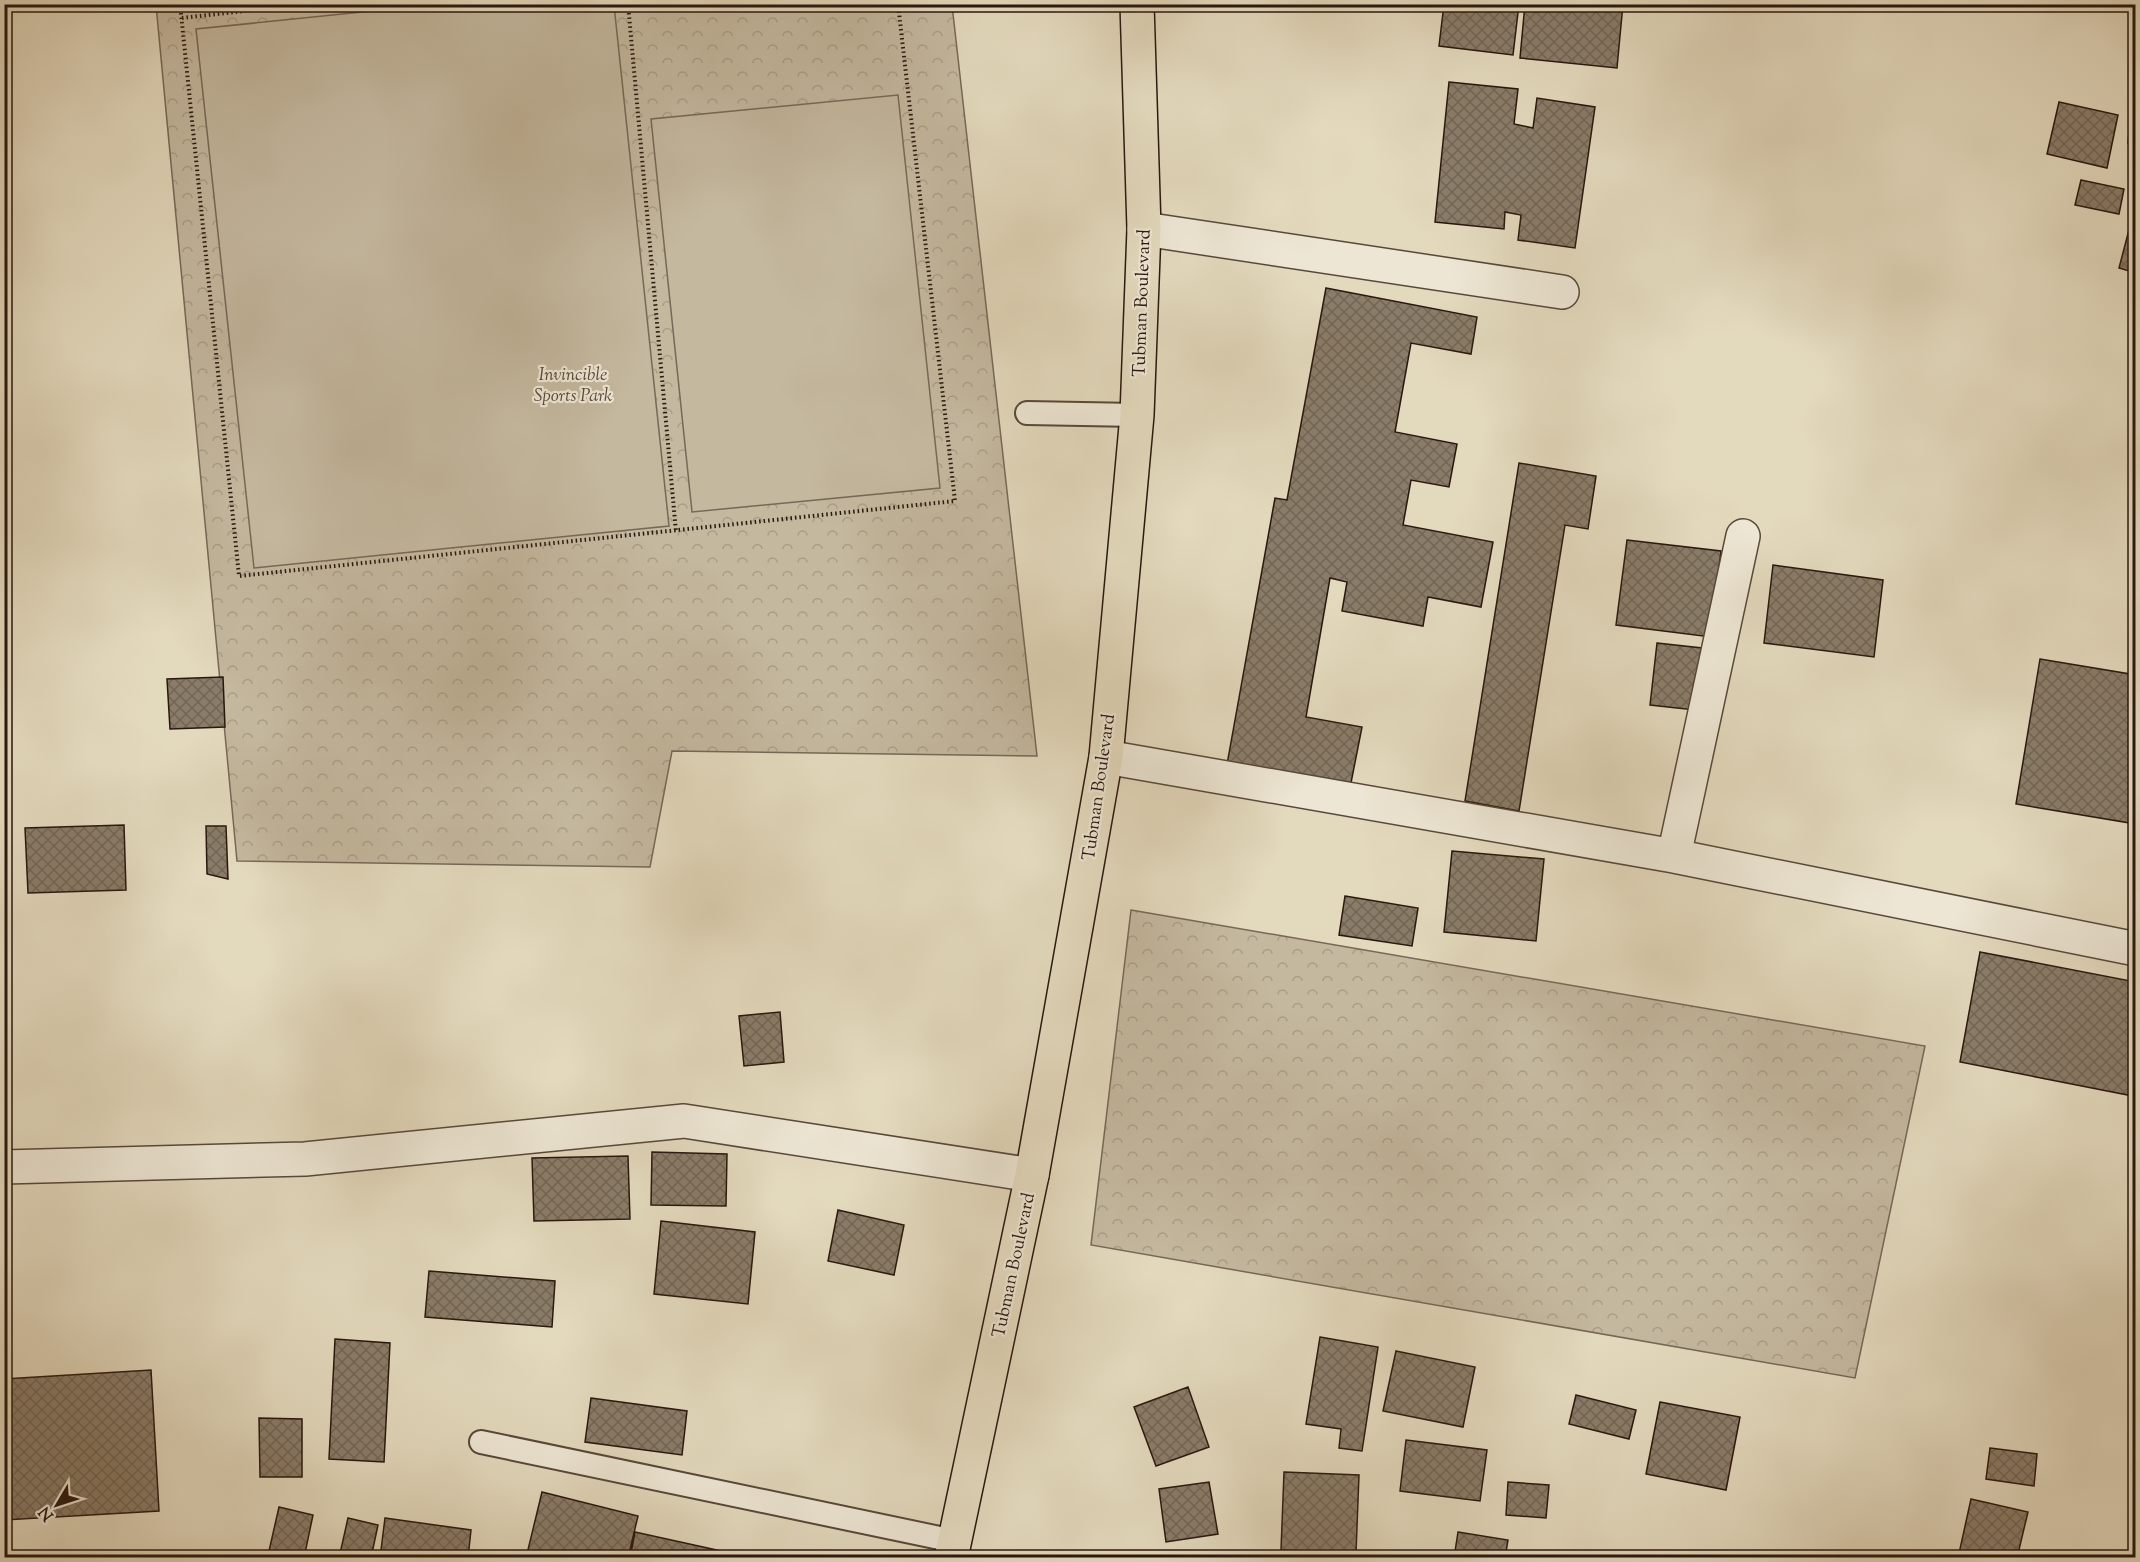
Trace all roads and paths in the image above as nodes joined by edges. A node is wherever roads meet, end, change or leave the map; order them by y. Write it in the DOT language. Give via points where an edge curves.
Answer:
graph roads {
  1 [pos="180,4"];
  2 [pos="306,4"];
  3 [pos="628,4"];
  4 [pos="898,4"];
  5 [pos="1137,4"];
  6 [pos="182,18"];
  7 [pos="1144,229"];
  8 [pos="1562,292"];
  9 [pos="1027,413"];
  10 [pos="1137,415"];
  11 [pos="676,532"];
  12 [pos="1743,536"];
  13 [pos="1106,757"];
  14 [pos="1674,856"];
  15 [pos="2136,949"];
  16 [pos="4,1167"];
  17 [pos="1032,1175"];
  18 [pos="481,1442"];
  19 [pos="953,1549"];
  1 -- 6 [label="path"];
  2 -- 6 [label="path"];
  3 -- 11 [label="path"];
  4 -- 11 [label="path" via="955,501"];
  5 -- 7 [label="highway, Tubman Boulevard"];
  6 -- 11 [label="path" via="239,576"];
  7 -- 8 [label="street"];
  7 -- 10 [label="highway, Tubman Boulevard"];
  9 -- 10 [label="lane"];
  10 -- 13 [label="highway, Tubman Boulevard"];
  12 -- 14 [label="street"];
  13 -- 14 [label="street"];
  13 -- 17 [label="highway, Tubman Boulevard"];
  14 -- 15 [label="street"];
  16 -- 17 [label="street" via="306,1159 684,1121"];
  17 -- 19 [label="highway, Tubman Boulevard"];
  18 -- 19 [label="lane"];
}
